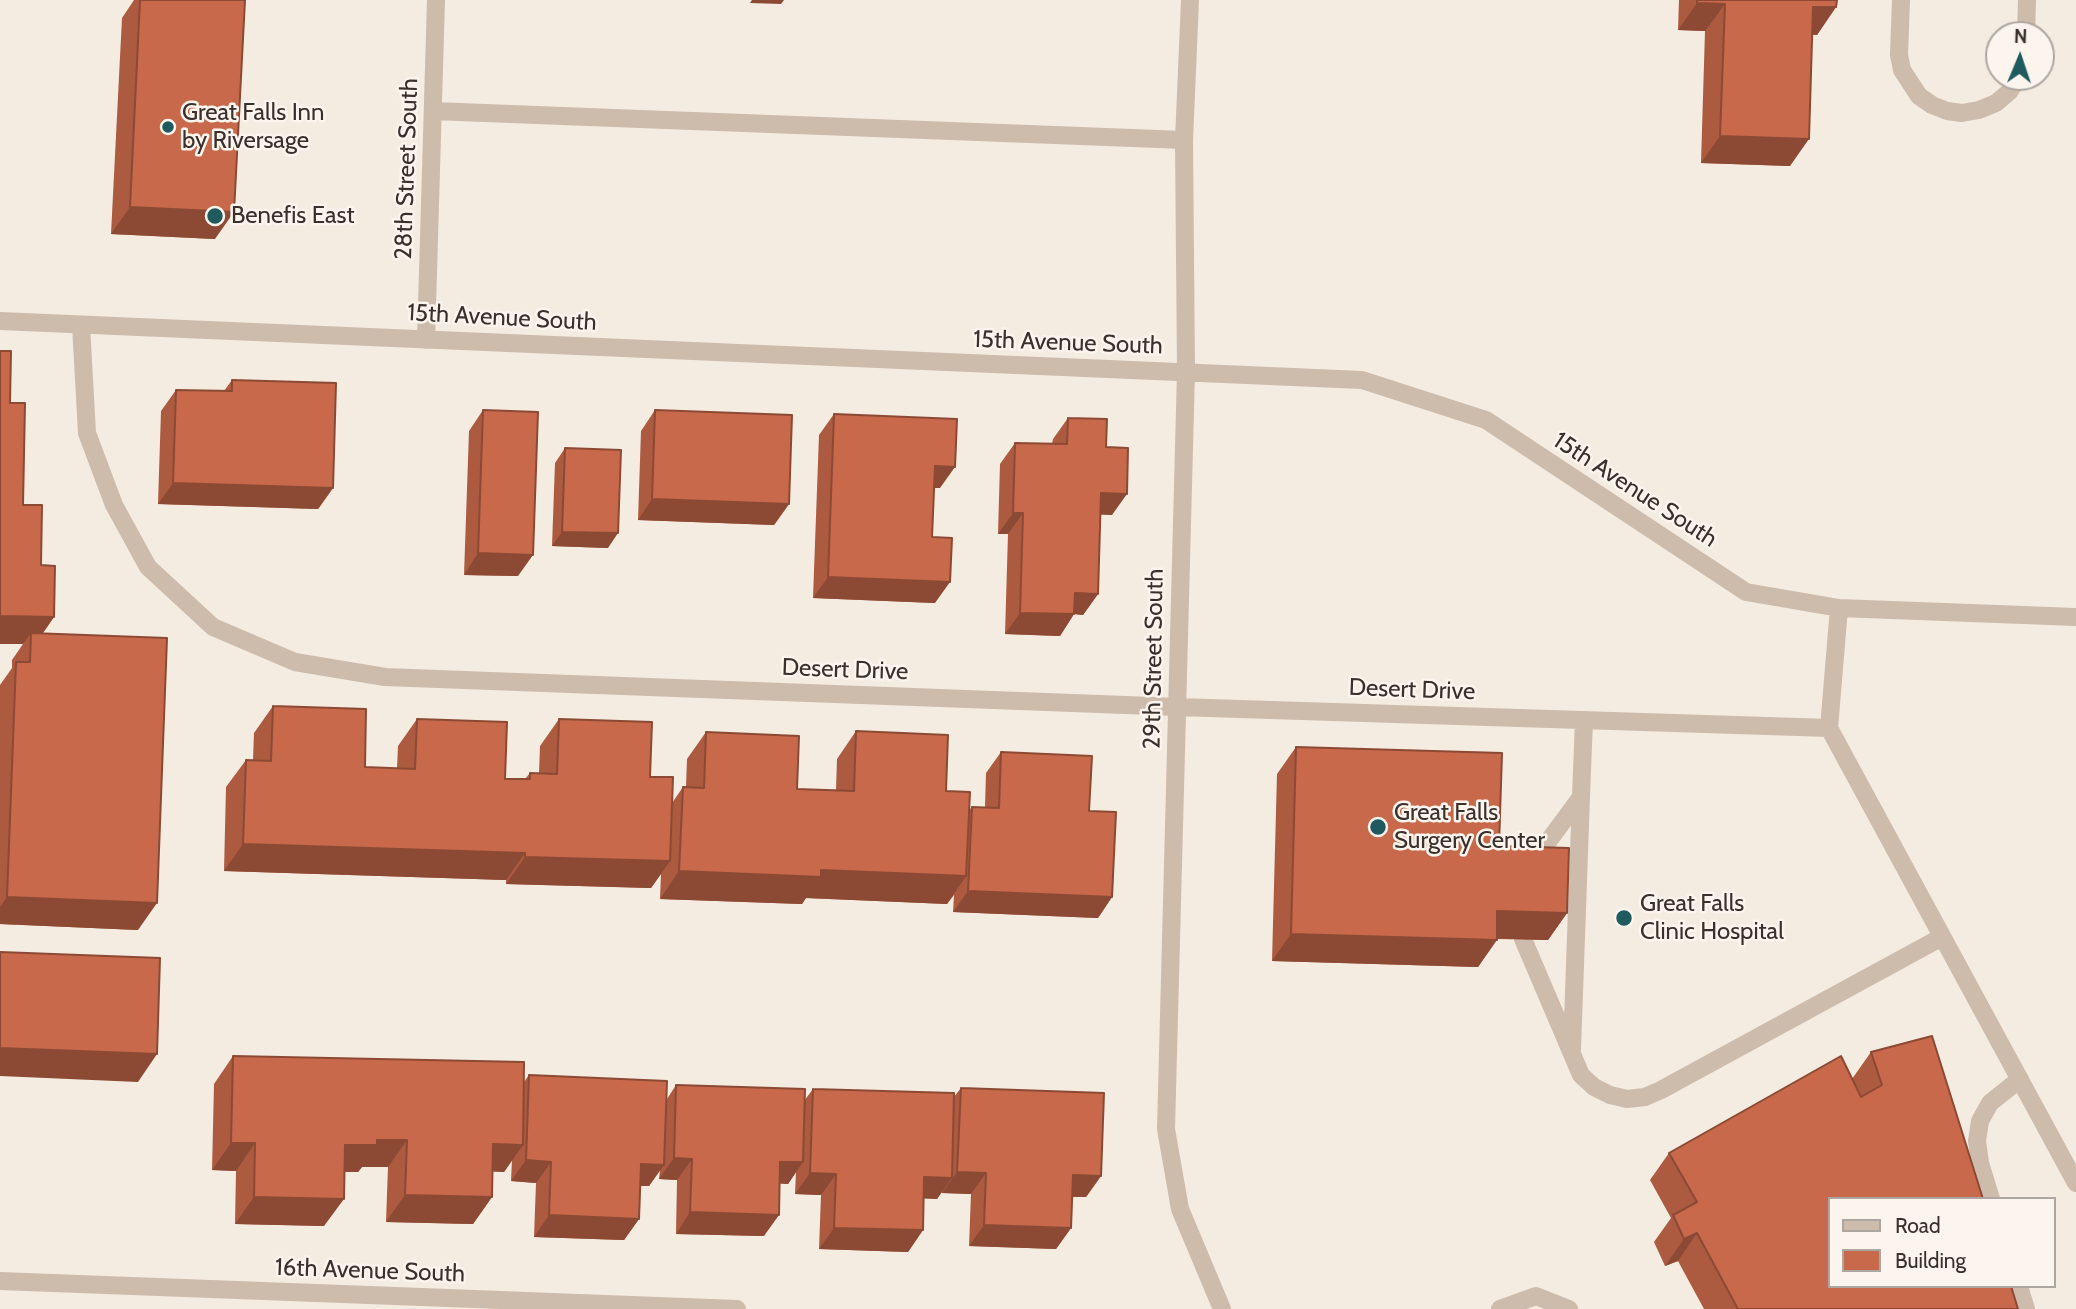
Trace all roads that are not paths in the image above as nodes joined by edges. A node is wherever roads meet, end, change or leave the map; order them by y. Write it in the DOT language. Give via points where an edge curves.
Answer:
graph roads {
  1 [pos="436,0"];
  2 [pos="1190,0"];
  3 [pos="1901,0"];
  4 [pos="2027,0"];
  5 [pos="2026,21"];
  6 [pos="2008,91"];
  7 [pos="433,111"];
  8 [pos="1184,140"];
  9 [pos="0,321"];
  10 [pos="80,325"];
  11 [pos="426,340"];
  12 [pos="1186,372"];
  13 [pos="1839,608"];
  14 [pos="2076,617"];
  15 [pos="1178,707"];
  16 [pos="1584,720"];
  17 [pos="1829,727"];
  18 [pos="1581,797"];
  19 [pos="1524,874"];
  20 [pos="1942,937"];
  21 [pos="1523,939"];
  22 [pos="1572,1055"];
  23 [pos="2020,1079"];
  24 [pos="2076,1183"];
  25 [pos="1990,1197"];
  26 [pos="0,1281"];
  27 [pos="2020,1288"];
  28 [pos="379,1302"];
  29 [pos="737,1309"];
  30 [pos="1222,1309"];
  31 [pos="1500,1309"];
  32 [pos="1569,1309"];
  33 [pos="2026,1309"];
  1 -- 7 [label="street, 28th Street South"];
  2 -- 8 [label="street, 29th Street South"];
  3 -- 6 [label="street" via="1899,55 1902,70 1919,96 1947,111 1962,113 1979,110"];
  4 -- 5 [label="street"];
  7 -- 8 [label="street"];
  7 -- 11 [label="street, 28th Street South"];
  8 -- 12 [label="street, 29th Street South"];
  9 -- 10 [label="street, 15th Avenue South"];
  10 -- 11 [label="street, 15th Avenue South"];
  10 -- 15 [label="street, Desert Drive" via="87,433 114,505 148,567 213,627 295,662 385,677"];
  11 -- 12 [label="street, 15th Avenue South"];
  12 -- 13 [label="street, 15th Avenue South" via="1362,380 1486,420 1746,592"];
  12 -- 15 [label="street, 29th Street South"];
  13 -- 14 [label="street, 15th Avenue South"];
  13 -- 17 [label="street"];
  15 -- 16 [label="street, Desert Drive"];
  15 -- 30 [label="street, 29th Street South" via="1166,1129 1180,1209"];
  16 -- 17 [label="street, Desert Drive"];
  16 -- 18 [label="street"];
  17 -- 20 [label="street"];
  18 -- 19 [label="street"];
  18 -- 22 [label="street"];
  20 -- 22 [label="street" via="1645,1097 1627,1099 1594,1087 1581,1075"];
  20 -- 23 [label="street"];
  21 -- 22 [label="street"];
  23 -- 24 [label="street"];
  23 -- 25 [label="street" via="1990,1103 1980,1121 1976,1142"];
  26 -- 28 [label="street, 16th Avenue South"];
  27 -- 33 [label="street"];
  28 -- 29 [label="street, 16th Avenue South"];
  31 -- 32 [label="street" via="1536,1296"];
}
